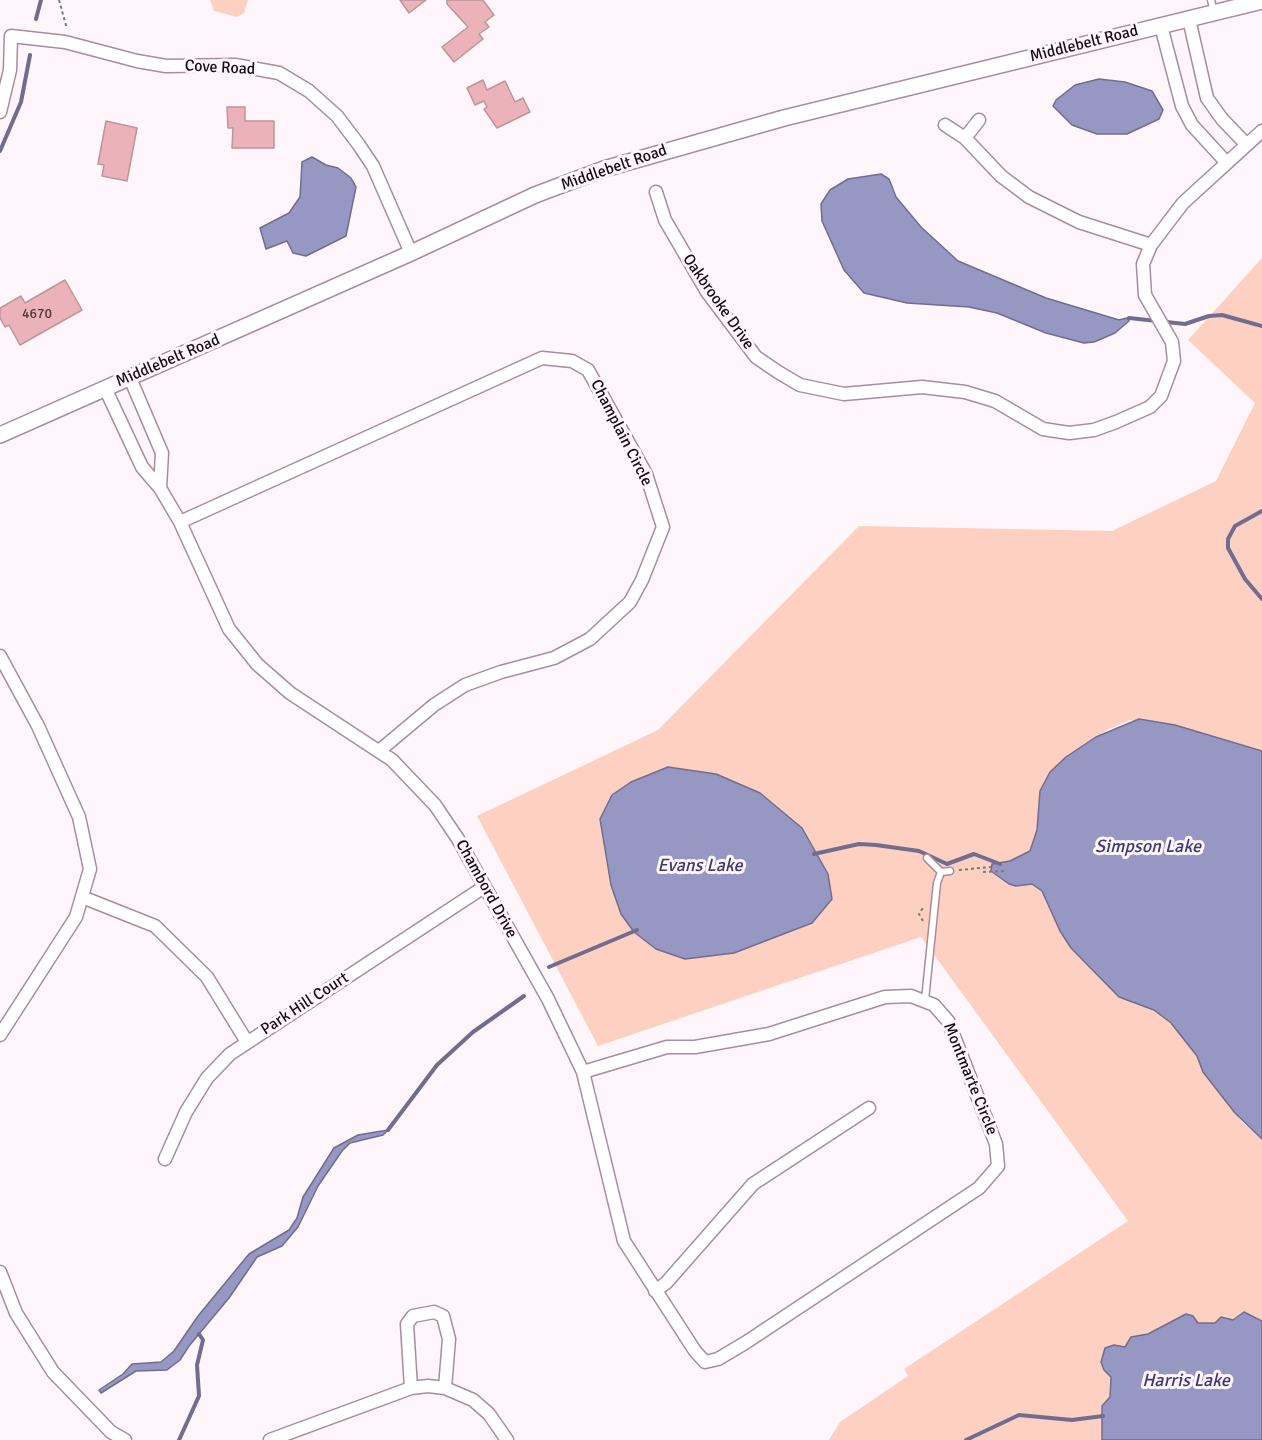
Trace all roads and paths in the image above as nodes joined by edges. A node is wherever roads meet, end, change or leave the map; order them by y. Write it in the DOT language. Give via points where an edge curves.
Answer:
graph roads {
  1 [pos="59,0"];
  2 [pos="1262,1"];
  3 [pos="1212,6"];
  4 [pos="1190,19"];
  5 [pos="1161,26"];
  6 [pos="6,35"];
  7 [pos="65,42"];
  8 [pos="0,112"];
  9 [pos="979,120"];
  10 [pos="945,125"];
  11 [pos="1262,131"];
  12 [pos="965,138"];
  13 [pos="1246,144"];
  14 [pos="1226,162"];
  15 [pos="656,192"];
  16 [pos="1151,245"];
  17 [pos="411,253"];
  18 [pos="130,378"];
  19 [pos="105,388"];
  20 [pos="0,435"];
  21 [pos="160,488"];
  22 [pos="180,522"];
  23 [pos="0,656"];
  24 [pos="380,751"];
  25 [pos="927,858"];
  26 [pos="991,867"];
  27 [pos="950,871"];
  28 [pos="1004,871"];
  29 [pos="941,872"];
  30 [pos="983,872"];
  31 [pos="484,887"];
  32 [pos="82,897"];
  33 [pos="926,1000"];
  34 [pos="0,1035"];
  35 [pos="247,1042"];
  36 [pos="583,1072"];
  37 [pos="868,1108"];
  38 [pos="165,1159"];
  39 [pos="0,1272"];
  40 [pos="655,1291"];
  41 [pos="705,1362"];
  42 [pos="411,1388"];
  43 [pos="445,1388"];
  44 [pos="125,1440"];
  45 [pos="270,1440"];
  46 [pos="507,1440"];
  1 -- 7 [label="path" via="68,32"];
  2 -- 3 [label="street, Middlebelt Road"];
  3 -- 4 [label="street, Middlebelt Road"];
  4 -- 5 [label="street, Middlebelt Road"];
  4 -- 13 [label="street" via="1207,98"];
  5 -- 14 [label="street" via="1182,106 1192,125"];
  5 -- 17 [label="street, Middlebelt Road" via="783,118 630,160 535,195"];
  6 -- 7 [label="street, Cove Road"];
  6 -- 8 [label="street, Cove Road" via="10,70"];
  7 -- 17 [label="street, Cove Road" via="166,66 235,65 279,73 309,91 337,116 373,166"];
  9 -- 12 [label="street"];
  10 -- 12 [label="street"];
  11 -- 13 [label="street, Oakbrooke Drive"];
  12 -- 16 [label="street" via="1001,176 1029,197 1079,222"];
  13 -- 14 [label="street, Oakbrooke Drive"];
  14 -- 16 [label="street, Oakbrooke Drive" via="1183,203"];
  15 -- 16 [label="street, Oakbrooke Drive" via="674,237 707,291 756,357 800,385 844,394 922,387 965,392 994,401 1043,429 1069,433 1094,430 1150,407 1161,396 1168,380 1174,361 1172,342 1144,295 1142,281 1143,264"];
  17 -- 18 [label="street, Middlebelt Road"];
  18 -- 19 [label="street, Middlebelt Road"];
  18 -- 21 [label="street" via="162,453"];
  19 -- 20 [label="street, Middlebelt Road"];
  19 -- 21 [label="street, Chambord Drive" via="142,467"];
  21 -- 22 [label="street, Chambord Drive"];
  22 -- 24 [label="street, Chambord Drive" via="229,629 257,664 290,693"];
  22 -- 24 [label="street, Champlain Circle" via="542,358 572,361 588,370 646,474 663,527 630,602 590,639 554,658 465,686 434,705"];
  23 -- 32 [label="street" via="38,726 79,817 90,869"];
  24 -- 31 [label="street, Chambord Drive" via="435,805"];
  25 -- 29 [label="lane"];
  26 -- 27 [label="path"];
  27 -- 29 [label="lane"];
  28 -- 30 [label="path"];
  29 -- 33 [label="lane"];
  31 -- 35 [label="street, Park Hill Court"];
  31 -- 36 [label="street, Chambord Drive" via="548,999"];
  32 -- 34 [label="street" via="76,917"];
  32 -- 35 [label="street" via="154,926 207,977"];
  33 -- 36 [label="street" via="911,996 885,998 769,1034 695,1047 667,1047"];
  33 -- 41 [label="street, Montmarte Circle" via="948,1021 996,1144 998,1166 979,1188 745,1343"];
  35 -- 38 [label="street, Park Hill Court" via="207,1078"];
  36 -- 40 [label="street, Chambord Drive" via="624,1241"];
  37 -- 40 [label="street" via="753,1184"];
  39 -- 44 [label="street" via="26,1332 52,1372 111,1432"];
  40 -- 41 [label="street, Chambord Drive"];
  42 -- 43 [label="street"];
  42 -- 43 [label="street" via="407,1324 413,1316 434,1312 442,1316 449,1339"];
  42 -- 45 [label="street"];
  43 -- 46 [label="street" via="473,1400 489,1414"];
}
